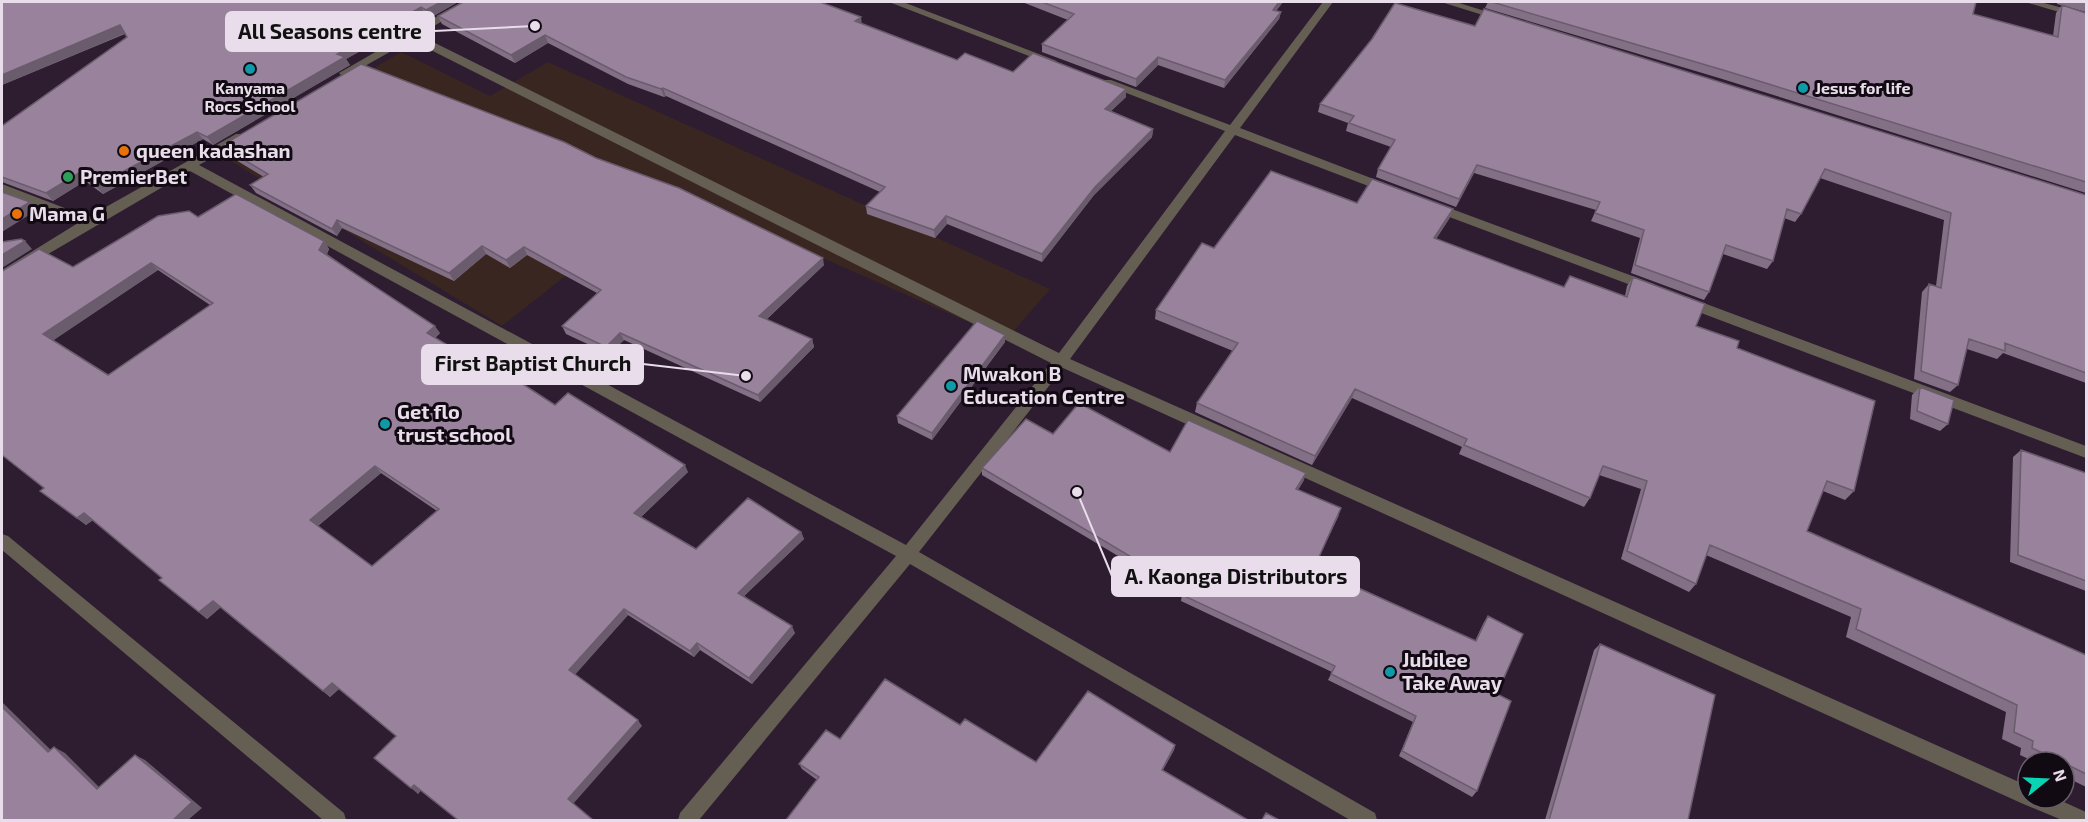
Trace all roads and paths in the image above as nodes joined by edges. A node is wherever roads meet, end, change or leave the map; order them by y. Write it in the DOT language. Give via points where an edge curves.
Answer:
graph roads {
  1 [pos="469,2"];
  2 [pos="894,2"];
  3 [pos="1328,2"];
  4 [pos="1446,2"];
  5 [pos="2030,2"];
  6 [pos="2086,17"];
  7 [pos="1513,21"];
  8 [pos="408,35"];
  9 [pos="1069,68"];
  10 [pos="1090,76"];
  11 [pos="329,83"];
  12 [pos="250,130"];
  13 [pos="1233,130"];
  14 [pos="191,166"];
  15 [pos="2,188"];
  16 [pos="1399,193"];
  17 [pos="1421,201"];
  18 [pos="89,222"];
  19 [pos="2,276"];
  20 [pos="1061,361"];
  21 [pos="2086,452"];
  22 [pos="2,541"];
  23 [pos="908,554"];
  24 [pos="2016,791"];
  25 [pos="2060,810"];
  26 [pos="336,820"];
  27 [pos="687,820"];
  28 [pos="1368,820"];
  29 [pos="2083,820"];
  1 -- 8 [label="street"];
  2 -- 9 [label="street"];
  3 -- 13 [label="street"];
  4 -- 7 [label="street"];
  5 -- 6 [label="street"];
  8 -- 11 [label="street"];
  8 -- 20 [label="street"];
  10 -- 13 [label="street"];
  12 -- 14 [label="street"];
  13 -- 16 [label="street"];
  13 -- 20 [label="street"];
  14 -- 18 [label="street"];
  14 -- 23 [label="street"];
  15 -- 18 [label="street"];
  17 -- 21 [label="street"];
  18 -- 19 [label="street"];
  20 -- 23 [label="street"];
  20 -- 24 [label="street"];
  22 -- 26 [label="street"];
  23 -- 27 [label="street"];
  23 -- 28 [label="street"];
  25 -- 29 [label="street"];
}
